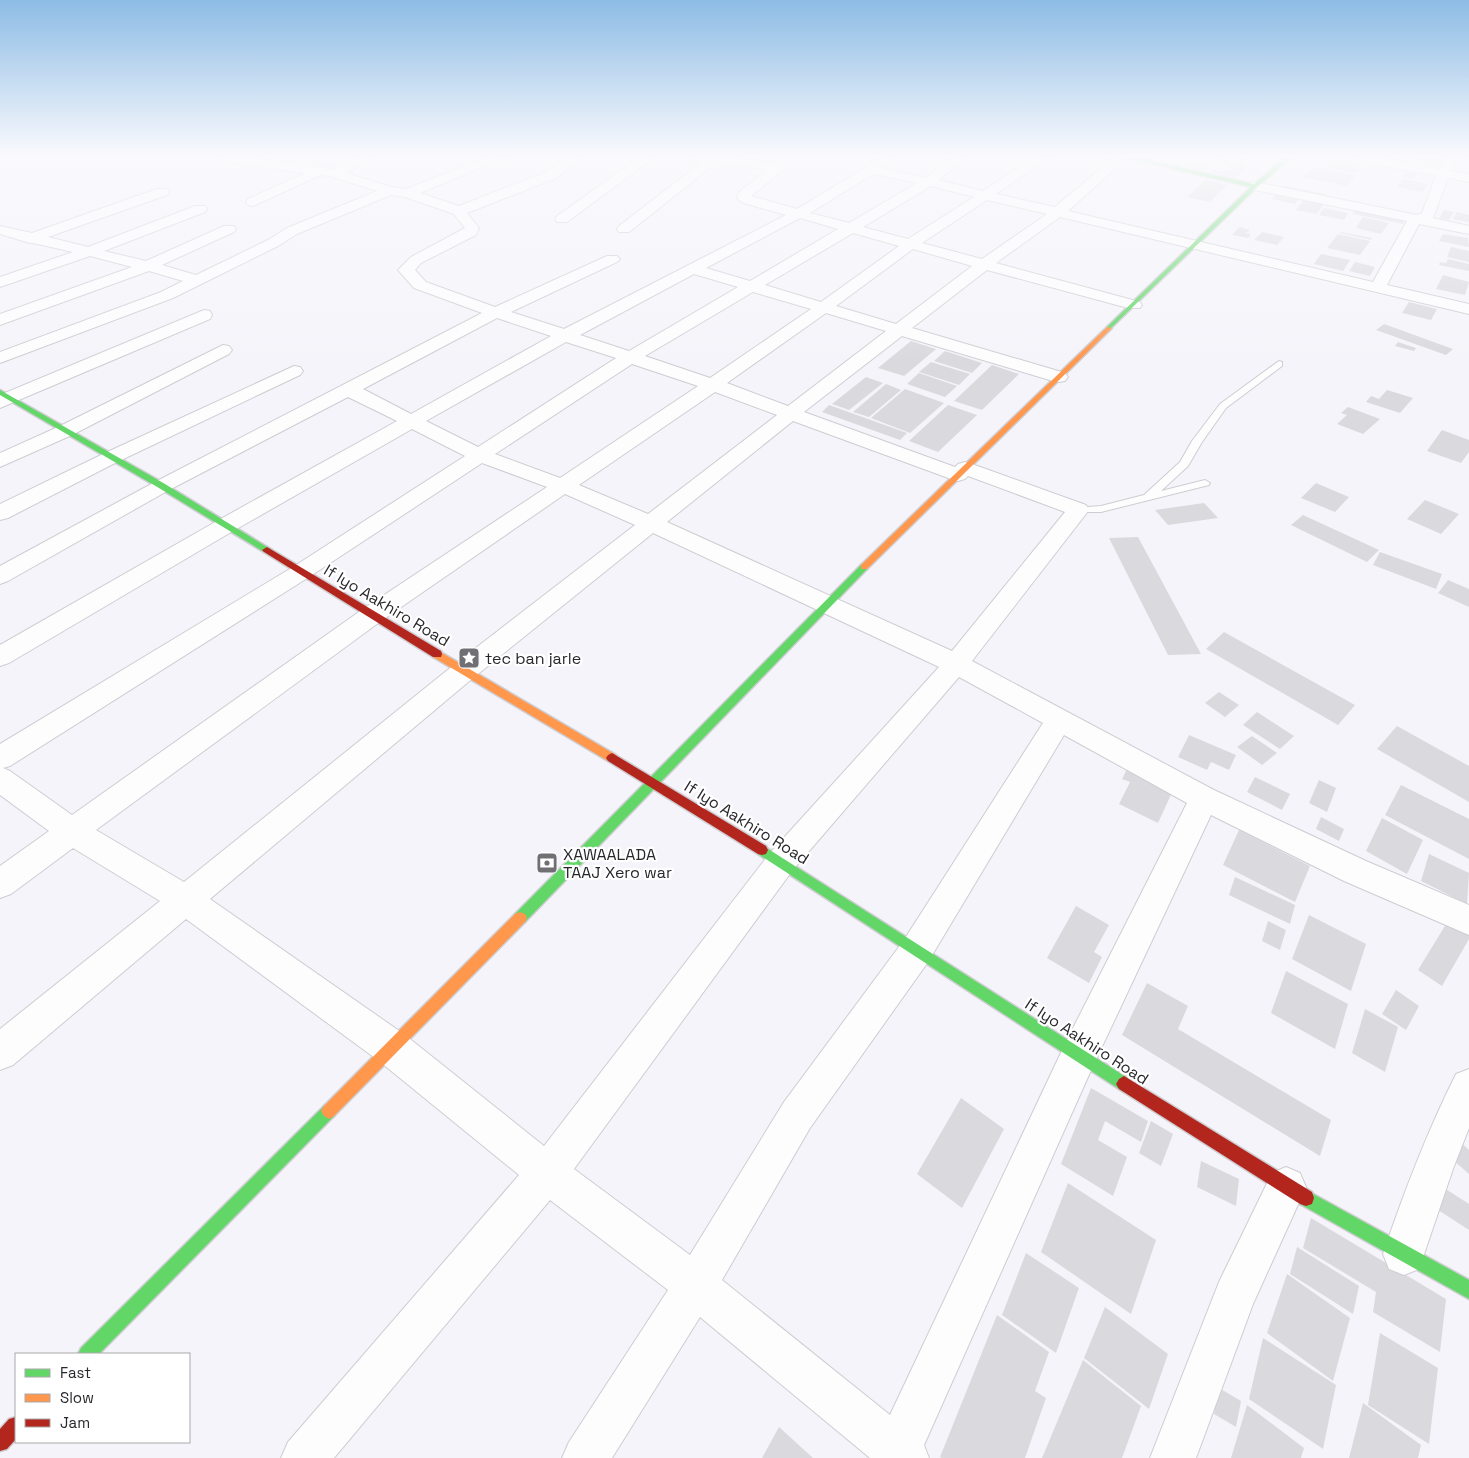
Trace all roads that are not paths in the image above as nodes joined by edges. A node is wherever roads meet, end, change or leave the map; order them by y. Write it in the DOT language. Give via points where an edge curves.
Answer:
graph roads {
  1 [pos="68,225"];
  2 [pos="157,225"];
  3 [pos="306,225"];
  4 [pos="470,225"];
  5 [pos="629,225"];
  6 [pos="777,225"];
  7 [pos="836,225"];
  8 [pos="856,225"];
  9 [pos="941,225"];
  10 [pos="1039,225"];
  11 [pos="1111,225"];
  12 [pos="1215,225"];
  13 [pos="1412,225"];
  14 [pos="1442,225"];
  15 [pos="229,229"];
  16 [pos="624,229"];
  17 [pos="849,229"];
  18 [pos="0,230"];
  19 [pos="1469,230"];
  20 [pos="31,238"];
  21 [pos="909,245"];
  22 [pos="1194,245"];
  23 [pos="8,246"];
  24 [pos="88,252"];
  25 [pos="612,259"];
  26 [pos="983,265"];
  27 [pos="148,266"];
  28 [pos="693,269"];
  29 [pos="197,280"];
  30 [pos="0,282"];
  31 [pos="752,287"];
  32 [pos="1378,288"];
  33 [pos="1134,305"];
  34 [pos="822,308"];
  35 [pos="1469,308"];
  36 [pos="495,313"];
  37 [pos="204,315"];
  38 [pos="0,320"];
  39 [pos="902,329"];
  40 [pos="564,336"];
  41 [pos="222,350"];
  42 [pos="0,358"];
  43 [pos="629,358"];
  44 [pos="1279,364"];
  45 [pos="294,371"];
  46 [pos="1060,377"];
  47 [pos="711,384"];
  48 [pos="348,389"];
  49 [pos="3,397"];
  50 [pos="792,413"];
  51 [pos="412,422"];
  52 [pos="65,431"];
  53 [pos="480,456"];
  54 [pos="110,458"];
  55 [pos="0,461"];
  56 [pos="962,471"];
  57 [pos="1205,482"];
  58 [pos="162,486"];
  59 [pos="564,486"];
  60 [pos="1148,497"];
  61 [pos="1078,510"];
  62 [pos="0,513"];
  63 [pos="650,523"];
  64 [pos="225,526"];
  65 [pos="301,572"];
  66 [pos="0,576"];
  67 [pos="825,606"];
  68 [pos="372,616"];
  69 [pos="0,657"];
  70 [pos="956,664"];
  71 [pos="464,671"];
  72 [pos="1060,719"];
  73 [pos="0,758"];
  74 [pos="0,779"];
  75 [pos="652,782"];
  76 [pos="1204,798"];
  77 [pos="71,831"];
  78 [pos="781,862"];
  79 [pos="0,884"];
  80 [pos="186,900"];
  81 [pos="1469,920"];
  82 [pos="916,951"];
  83 [pos="392,1048"];
  84 [pos="0,1052"];
  85 [pos="1079,1055"];
  86 [pos="1469,1087"];
  87 [pos="547,1173"];
  88 [pos="1286,1187"];
  89 [pos="1404,1254"];
  90 [pos="696,1286"];
  91 [pos="1469,1290"];
  92 [pos="88,1353"];
  93 [pos="15,1427"];
  94 [pos="0,1442"];
  95 [pos="899,1456"];
  96 [pos="304,1458"];
  97 [pos="585,1458"];
  98 [pos="1173,1458"];
  1 -- 20 [label="street"];
  2 -- 24 [label="street"];
  3 -- 29 [label="street"];
  4 -- 36 [label="street" via="471,232 416,260 406,270 420,285"];
  5 -- 16 [label="street"];
  6 -- 28 [label="street"];
  7 -- 17 [label="street"];
  8 -- 17 [label="street"];
  9 -- 21 [label="street"];
  10 -- 26 [label="street"];
  11 -- 22 [label="street"];
  12 -- 22 [label="main road"];
  13 -- 32 [label="street"];
  14 -- 19 [label="street"];
  15 -- 27 [label="street"];
  17 -- 21 [label="street"];
  17 -- 31 [label="street"];
  18 -- 20 [label="street"];
  20 -- 23 [label="street"];
  20 -- 24 [label="street"];
  21 -- 26 [label="street"];
  21 -- 34 [label="street"];
  22 -- 32 [label="street"];
  22 -- 33 [label="main road"];
  24 -- 27 [label="street"];
  24 -- 30 [label="street"];
  25 -- 36 [label="street"];
  26 -- 33 [label="street"];
  26 -- 39 [label="street"];
  27 -- 29 [label="street"];
  27 -- 38 [label="street"];
  28 -- 31 [label="street"];
  28 -- 40 [label="street"];
  29 -- 42 [label="street" via="167,295"];
  31 -- 34 [label="street"];
  31 -- 43 [label="street"];
  32 -- 35 [label="street"];
  33 -- 46 [label="main road"];
  34 -- 39 [label="street"];
  34 -- 47 [label="street"];
  36 -- 40 [label="street"];
  36 -- 48 [label="street"];
  37 -- 49 [label="street"];
  39 -- 46 [label="street"];
  39 -- 50 [label="street"];
  40 -- 43 [label="street"];
  40 -- 51 [label="street"];
  41 -- 52 [label="street"];
  43 -- 47 [label="street"];
  43 -- 53 [label="street"];
  44 -- 60 [label="lane" via="1223,406 1184,464"];
  45 -- 54 [label="street"];
  46 -- 56 [label="main road"];
  47 -- 50 [label="street"];
  47 -- 59 [label="street"];
  48 -- 51 [label="street"];
  48 -- 58 [label="street"];
  49 -- 52 [label="main road, If Iyo Aakhiro Road"];
  50 -- 56 [label="street"];
  50 -- 63 [label="street"];
  51 -- 53 [label="street"];
  51 -- 64 [label="street"];
  52 -- 54 [label="main road, If Iyo Aakhiro Road"];
  52 -- 55 [label="street"];
  53 -- 59 [label="street"];
  53 -- 65 [label="street"];
  54 -- 58 [label="main road, If Iyo Aakhiro Road"];
  54 -- 62 [label="street"];
  56 -- 61 [label="street"];
  56 -- 67 [label="main road"];
  57 -- 60 [label="lane"];
  58 -- 64 [label="main road, If Iyo Aakhiro Road"];
  58 -- 66 [label="street"];
  59 -- 63 [label="street"];
  59 -- 68 [label="street"];
  60 -- 61 [label="lane" via="1101,509"];
  61 -- 70 [label="street"];
  63 -- 67 [label="street"];
  63 -- 71 [label="street"];
  64 -- 65 [label="main road, If Iyo Aakhiro Road"];
  64 -- 69 [label="street"];
  65 -- 68 [label="main road, If Iyo Aakhiro Road"];
  65 -- 73 [label="street"];
  67 -- 70 [label="street"];
  67 -- 75 [label="main road"];
  68 -- 71 [label="main road, If Iyo Aakhiro Road"];
  68 -- 77 [label="street"];
  70 -- 72 [label="street"];
  70 -- 78 [label="street"];
  71 -- 75 [label="main road, If Iyo Aakhiro Road"];
  71 -- 80 [label="street"];
  72 -- 76 [label="street"];
  72 -- 82 [label="street"];
  74 -- 77 [label="street"];
  75 -- 78 [label="main road, If Iyo Aakhiro Road"];
  75 -- 83 [label="main road"];
  76 -- 81 [label="street" via="1355,871"];
  76 -- 85 [label="street"];
  77 -- 79 [label="street"];
  77 -- 80 [label="street"];
  78 -- 82 [label="main road, If Iyo Aakhiro Road"];
  78 -- 87 [label="street"];
  80 -- 83 [label="street"];
  80 -- 84 [label="street"];
  82 -- 85 [label="main road, If Iyo Aakhiro Road"];
  82 -- 90 [label="street" via="797,1115"];
  83 -- 87 [label="street"];
  83 -- 92 [label="main road"];
  85 -- 88 [label="main road, If Iyo Aakhiro Road"];
  85 -- 95 [label="street"];
  86 -- 89 [label="street" via="1440,1149"];
  87 -- 90 [label="street"];
  87 -- 96 [label="street"];
  88 -- 89 [label="main road, If Iyo Aakhiro Road"];
  88 -- 98 [label="street" via="1234,1297"];
  89 -- 91 [label="main road, If Iyo Aakhiro Road"];
  90 -- 95 [label="street"];
  90 -- 97 [label="street"];
  93 -- 94 [label="main road"];
}
